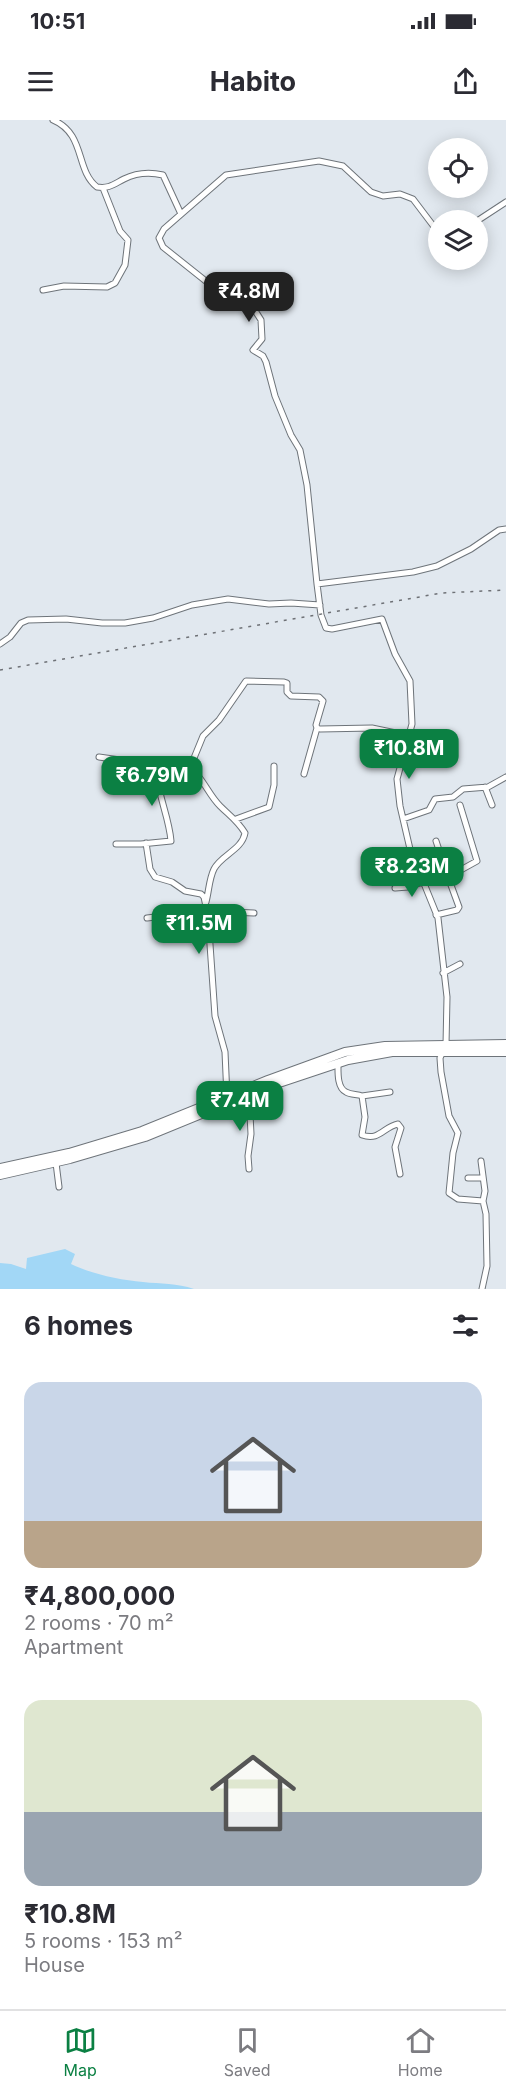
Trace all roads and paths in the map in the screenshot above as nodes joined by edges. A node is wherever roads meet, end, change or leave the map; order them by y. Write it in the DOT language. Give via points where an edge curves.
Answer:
graph roads {
  1 [pos="53,120"];
  2 [pos="103,188"];
  3 [pos="506,202"];
  4 [pos="181,214"];
  5 [pos="488,214"];
  6 [pos="428,219"];
  7 [pos="43,290"];
  8 [pos="506,529"];
  9 [pos="317,584"];
  10 [pos="320,605"];
  11 [pos="0,644"];
  12 [pos="317,728"];
  13 [pos="410,736"];
  14 [pos="99,757"];
  15 [pos="187,766"];
  16 [pos="274,766"];
  17 [pos="157,773"];
  18 [pos="304,774"];
  19 [pos="506,777"];
  20 [pos="485,787"];
  21 [pos="111,788"];
  22 [pos="158,789"];
  23 [pos="459,805"];
  24 [pos="492,805"];
  25 [pos="236,819"];
  26 [pos="403,819"];
  27 [pos="436,841"];
  28 [pos="146,843"];
  29 [pos="116,844"];
  30 [pos="448,877"];
  31 [pos="423,882"];
  32 [pos="395,888"];
  33 [pos="206,909"];
  34 [pos="254,913"];
  35 [pos="436,915"];
  36 [pos="147,918"];
  37 [pos="460,964"];
  38 [pos="443,974"];
  39 [pos="506,1044"];
  40 [pos="444,1048"];
  41 [pos="506,1052"];
  42 [pos="338,1063"];
  43 [pos="390,1092"];
  44 [pos="249,1095"];
  45 [pos="227,1096"];
  46 [pos="362,1096"];
  47 [pos="481,1161"];
  48 [pos="56,1163"];
  49 [pos="0,1168"];
  50 [pos="249,1169"];
  51 [pos="400,1174"];
  52 [pos="0,1175"];
  53 [pos="468,1178"];
  54 [pos="483,1178"];
  55 [pos="59,1187"];
  56 [pos="483,1201"];
  57 [pos="482,1289"];
  1 -- 2 [label="street" via="70,133 88,177"];
  2 -- 4 [label="street" via="136,175 163,175"];
  2 -- 7 [label="street" via="120,231 128,240 125,265 115,283 107,287 64,286"];
  3 -- 5 [label="street"];
  4 -- 6 [label="street" via="226,175 319,161 343,166 371,192 413,199"];
  4 -- 9 [label="street" via="160,234 163,247 217,290 244,300 261,320 262,339 253,350 266,362 275,396 300,450"];
  8 -- 9 [label="street" via="437,566"];
  9 -- 10 [label="street"];
  10 -- 11 [label="street" via="228,599 192,604 125,623 28,620 21,622"];
  10 -- 13 [label="street" via="328,629 382,619 410,681"];
  12 -- 13 [label="street" via="372,728"];
  12 -- 15 [label="street" via="323,701 319,696 290,695 284,682 246,681 203,736"];
  12 -- 18 [label="street"];
  13 -- 26 [label="street" via="398,779"];
  14 -- 17 [label="street"];
  15 -- 17 [label="street"];
  15 -- 25 [label="street"];
  16 -- 25 [label="street" via="269,807"];
  17 -- 22 [label="street"];
  19 -- 20 [label="street"];
  20 -- 24 [label="street"];
  20 -- 26 [label="street" via="463,789 453,797 435,799 429,810"];
  21 -- 22 [label="street"];
  22 -- 28 [label="street" via="171,841"];
  23 -- 30 [label="street" via="477,861"];
  25 -- 33 [label="street" via="244,838 214,868"];
  26 -- 31 [label="street"];
  27 -- 30 [label="street"];
  28 -- 29 [label="street"];
  28 -- 33 [label="street" via="155,877 201,894"];
  30 -- 35 [label="street" via="459,907"];
  31 -- 32 [label="street"];
  31 -- 35 [label="street"];
  33 -- 34 [label="street"];
  33 -- 36 [label="street"];
  33 -- 45 [label="street"];
  35 -- 38 [label="street"];
  37 -- 38 [label="street"];
  38 -- 40 [label="street" via="447,997"];
  39 -- 40 [label="highway"];
  40 -- 41 [label="highway"];
  40 -- 42 [label="highway" via="392,1052"];
  40 -- 45 [label="highway" via="385,1046 345,1052"];
  40 -- 56 [label="street" via="440,1058 442,1078 449,1116 458,1129 449,1193 458,1199"];
  42 -- 44 [label="highway"];
  42 -- 46 [label="street" via="343,1090"];
  43 -- 46 [label="street"];
  44 -- 48 [label="highway" via="144,1137"];
  44 -- 50 [label="street"];
  45 -- 49 [label="highway" via="142,1131"];
  46 -- 51 [label="street" via="362,1135 380,1135 391,1125 401,1128 395,1147"];
  47 -- 54 [label="street"];
  48 -- 52 [label="highway"];
  48 -- 55 [label="street"];
  53 -- 54 [label="street"];
  54 -- 56 [label="street"];
  56 -- 57 [label="street" via="487,1271"];
}
